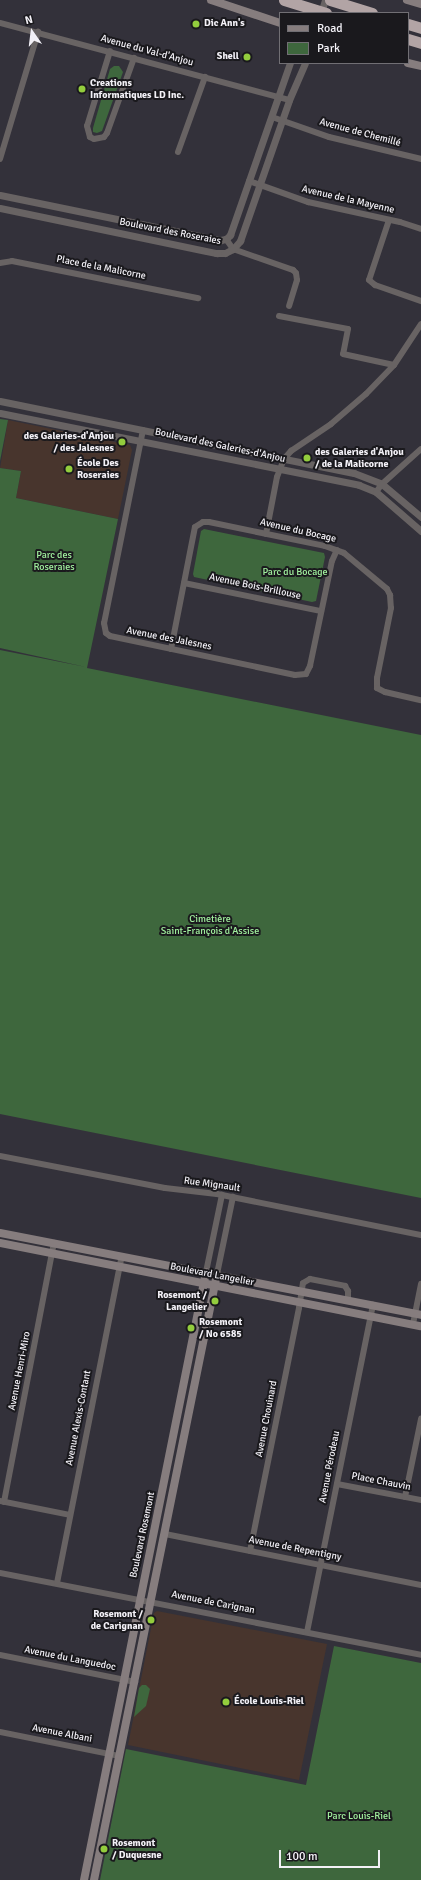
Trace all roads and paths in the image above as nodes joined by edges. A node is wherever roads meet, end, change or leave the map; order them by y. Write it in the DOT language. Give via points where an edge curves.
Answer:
graph roads {
  1 [pos="211,0"];
  2 [pos="284,0"];
  3 [pos="316,0"];
  4 [pos="325,0"];
  5 [pos="330,0"];
  6 [pos="407,0"];
  7 [pos="421,4"];
  8 [pos="312,12"];
  9 [pos="320,12"];
  10 [pos="323,12"];
  11 [pos="369,12"];
  12 [pos="0,23"];
  13 [pos="279,23"];
  14 [pos="409,24"];
  15 [pos="421,28"];
  16 [pos="38,32"];
  17 [pos="409,39"];
  18 [pos="421,43"];
  19 [pos="110,51"];
  20 [pos="134,58"];
  21 [pos="409,63"];
  22 [pos="290,64"];
  23 [pos="304,64"];
  24 [pos="421,66"];
  25 [pos="206,77"];
  26 [pos="279,96"];
  27 [pos="289,100"];
  28 [pos="272,116"];
  29 [pos="282,120"];
  30 [pos="178,152"];
  31 [pos="0,159"];
  32 [pos="421,159"];
  33 [pos="249,181"];
  34 [pos="260,185"];
  35 [pos="0,194"];
  36 [pos="0,208"];
  37 [pos="389,220"];
  38 [pos="421,229"];
  39 [pos="226,239"];
  40 [pos="233,249"];
  41 [pos="0,263"];
  42 [pos="198,298"];
  43 [pos="421,301"];
  44 [pos="289,306"];
  45 [pos="279,316"];
  46 [pos="421,324"];
  47 [pos="394,365"];
  48 [pos="0,401"];
  49 [pos="0,413"];
  50 [pos="143,430"];
  51 [pos="141,440"];
  52 [pos="421,449"];
  53 [pos="284,458"];
  54 [pos="279,469"];
  55 [pos="382,484"];
  56 [pos="376,492"];
  57 [pos="421,517"];
  58 [pos="421,531"];
  59 [pos="266,534"];
  60 [pos="337,550"];
  61 [pos="184,583"];
  62 [pos="321,611"];
  63 [pos="171,650"];
  64 [pos="421,700"];
  65 [pos="0,1156"];
  66 [pos="222,1195"];
  67 [pos="233,1197"];
  68 [pos="0,1232"];
  69 [pos="421,1234"];
  70 [pos="54,1243"];
  71 [pos="0,1244"];
  72 [pos="53,1254"];
  73 [pos="122,1256"];
  74 [pos="120,1267"];
  75 [pos="206,1272"];
  76 [pos="217,1274"];
  77 [pos="204,1284"];
  78 [pos="421,1284"];
  79 [pos="215,1286"];
  80 [pos="302,1291"];
  81 [pos="348,1300"];
  82 [pos="300,1303"];
  83 [pos="373,1305"];
  84 [pos="418,1314"];
  85 [pos="371,1316"];
  86 [pos="417,1325"];
  87 [pos="421,1419"];
  88 [pos="337,1484"];
  89 [pos="405,1497"];
  90 [pos="421,1500"];
  91 [pos="2,1502"];
  92 [pos="70,1515"];
  93 [pos="165,1534"];
  94 [pos="250,1551"];
  95 [pos="321,1565"];
  96 [pos="0,1572"];
  97 [pos="57,1583"];
  98 [pos="421,1585"];
  99 [pos="140,1599"];
  100 [pos="151,1601"];
  101 [pos="307,1632"];
  102 [pos="0,1655"];
  103 [pos="421,1655"];
  104 [pos="124,1680"];
  105 [pos="135,1682"];
  106 [pos="0,1732"];
  107 [pos="110,1754"];
  108 [pos="119,1756"];
  109 [pos="84,1880"];
  110 [pos="94,1880"];
  1 -- 13 [label="main road"];
  2 -- 10 [label="highway"];
  3 -- 8 [label="street"];
  4 -- 9 [label="street"];
  5 -- 11 [label="highway"];
  6 -- 7 [label="main road"];
  12 -- 16 [label="street, Avenue du Val-d'Anjou"];
  14 -- 15 [label="highway"];
  16 -- 19 [label="street, Avenue du Val-d'Anjou"];
  16 -- 31 [label="street"];
  17 -- 18 [label="highway"];
  19 -- 20 [label="street, Avenue du Val-d'Anjou"];
  19 -- 20 [label="street" via="87,126 90,136 94,139 104,137 107,133"];
  20 -- 25 [label="street, Avenue du Val-d'Anjou"];
  21 -- 24 [label="main road"];
  22 -- 26 [label="street, Boulevard des Roseraies"];
  23 -- 27 [label="street, Boulevard des Roseraies"];
  25 -- 26 [label="street, Avenue du Val-d'Anjou"];
  25 -- 30 [label="street"];
  26 -- 27 [label="street, Avenue du Val-d'Anjou"];
  26 -- 28 [label="street, Boulevard des Roseraies"];
  27 -- 29 [label="street, Boulevard des Roseraies"];
  28 -- 29 [label="street, Avenue de Chemillé"];
  28 -- 33 [label="street, Boulevard des Roseraies"];
  29 -- 32 [label="street, Avenue de Chemillé" via="329,137"];
  29 -- 34 [label="street, Boulevard des Roseraies"];
  33 -- 34 [label="street, Avenue de la Mayenne"];
  33 -- 39 [label="street, Boulevard des Roseraies" via="230,235"];
  34 -- 37 [label="street, Avenue de la Mayenne" via="308,202"];
  34 -- 40 [label="street, Boulevard des Roseraies" via="240,241"];
  35 -- 39 [label="street, Boulevard des Roseraies" via="220,240"];
  36 -- 40 [label="street, Boulevard des Roseraies" via="216,253 225,253"];
  37 -- 38 [label="street, Avenue de la Mayenne"];
  37 -- 43 [label="street" via="369,280 375,285"];
  39 -- 40 [label="street"];
  40 -- 44 [label="street" via="296,273 297,280"];
  41 -- 42 [label="street, Place de la Malicorne" via="12,261"];
  45 -- 47 [label="street" via="348,330 343,354"];
  46 -- 47 [label="street"];
  47 -- 53 [label="street" via="349,410"];
  48 -- 50 [label="street, Boulevard des Galeries-d'Anjou"];
  49 -- 51 [label="street, Boulevard des Galeries-d'Anjou"];
  50 -- 51 [label="street, Avenue des Jalesnes"];
  50 -- 53 [label="street, Boulevard des Galeries-d'Anjou"];
  51 -- 54 [label="street, Boulevard des Galeries-d'Anjou"];
  51 -- 63 [label="street, Avenue des Jalesnes" via="104,628 106,633 115,638"];
  52 -- 55 [label="street"];
  53 -- 54 [label="street"];
  53 -- 55 [label="street, Boulevard des Galeries-d'Anjou" via="354,473"];
  54 -- 56 [label="street, Boulevard des Galeries-d'Anjou" via="359,485"];
  54 -- 59 [label="street"];
  55 -- 56 [label="street"];
  55 -- 57 [label="street, Boulevard des Galeries-d'Anjou"];
  56 -- 58 [label="street, Boulevard des Galeries-d'Anjou"];
  59 -- 60 [label="street, Avenue du Bocage"];
  59 -- 61 [label="street, Avenue du Bocage" via="209,522 199,524 195,527"];
  60 -- 62 [label="street, Avenue des Jalesnes" via="332,561"];
  60 -- 64 [label="street, Avenue du Bocage" via="366,571 387,589 390,595 391,608 377,688"];
  61 -- 62 [label="street, Avenue Bois-Brillouse"];
  61 -- 63 [label="street, Avenue du Bocage"];
  62 -- 63 [label="street, Avenue des Jalesnes" via="310,666 306,674 295,675"];
  65 -- 66 [label="street, Rue Mignault" via="165,1188"];
  66 -- 67 [label="street, Rue Mignault"];
  66 -- 75 [label="street, Boulevard Rosemont"];
  67 -- 69 [label="street, Rue Mignault"];
  67 -- 76 [label="street, Boulevard Rosemont"];
  68 -- 70 [label="main road, Boulevard Langelier"];
  70 -- 72 [label="street, Avenue Henri-Miro"];
  70 -- 73 [label="main road, Boulevard Langelier"];
  71 -- 72 [label="main road, Boulevard Langelier"];
  72 -- 74 [label="main road, Boulevard Langelier"];
  72 -- 91 [label="street, Avenue Henri-Miro"];
  73 -- 74 [label="street, Avenue Alexis-Contant"];
  73 -- 75 [label="main road, Boulevard Langelier"];
  74 -- 77 [label="main road, Boulevard Langelier"];
  74 -- 92 [label="street, Avenue Alexis-Contant"];
  75 -- 76 [label="main road, Boulevard Langelier"];
  75 -- 77 [label="main road, Boulevard Rosemont"];
  76 -- 79 [label="main road, Boulevard Rosemont"];
  76 -- 80 [label="main road, Boulevard Langelier"];
  77 -- 79 [label="main road, Boulevard Langelier"];
  77 -- 99 [label="main road, Boulevard Rosemont"];
  78 -- 84 [label="street"];
  79 -- 82 [label="main road, Boulevard Langelier"];
  79 -- 93 [label="main road, Boulevard Rosemont"];
  80 -- 81 [label="main road, Boulevard Langelier"];
  80 -- 81 [label="street" via="303,1283 307,1279 342,1286 348,1291"];
  80 -- 82 [label="street, Avenue Chouinard"];
  81 -- 83 [label="main road, Boulevard Langelier"];
  82 -- 85 [label="main road, Boulevard Langelier"];
  82 -- 94 [label="street, Avenue Chouinard"];
  83 -- 84 [label="main road, Boulevard Langelier"];
  83 -- 85 [label="street, Avenue Pérodeau"];
  84 -- 86 [label="street"];
  85 -- 86 [label="main road, Boulevard Langelier"];
  85 -- 88 [label="street, Avenue Pérodeau"];
  87 -- 89 [label="street"];
  88 -- 89 [label="street, Place Chauvin"];
  88 -- 95 [label="street, Avenue Pérodeau"];
  89 -- 90 [label="street, Place Chauvin"];
  91 -- 92 [label="street"];
  92 -- 97 [label="street, Avenue Alexis-Contant"];
  93 -- 94 [label="street, Avenue de Repentigny"];
  93 -- 100 [label="main road, Boulevard Rosemont"];
  94 -- 95 [label="street, Avenue de Repentigny"];
  95 -- 98 [label="street, Avenue de Repentigny"];
  95 -- 101 [label="street, Avenue Pérodeau"];
  96 -- 97 [label="street, Avenue de Carignan"];
  97 -- 99 [label="street, Avenue de Carignan"];
  99 -- 100 [label="street, Avenue de Carignan"];
  99 -- 104 [label="main road, Boulevard Rosemont"];
  100 -- 101 [label="street, Avenue de Carignan"];
  100 -- 105 [label="main road, Boulevard Rosemont"];
  101 -- 103 [label="street, Avenue de Carignan"];
  102 -- 104 [label="street, Avenue du Languedoc"];
  104 -- 105 [label="street, Avenue du Languedoc"];
  104 -- 107 [label="main road, Boulevard Rosemont"];
  105 -- 108 [label="main road, Boulevard Rosemont"];
  106 -- 107 [label="street, Avenue Albani"];
  107 -- 108 [label="street, Avenue Albani"];
  107 -- 109 [label="main road, Boulevard Rosemont"];
  108 -- 110 [label="main road, Boulevard Rosemont"];
}
